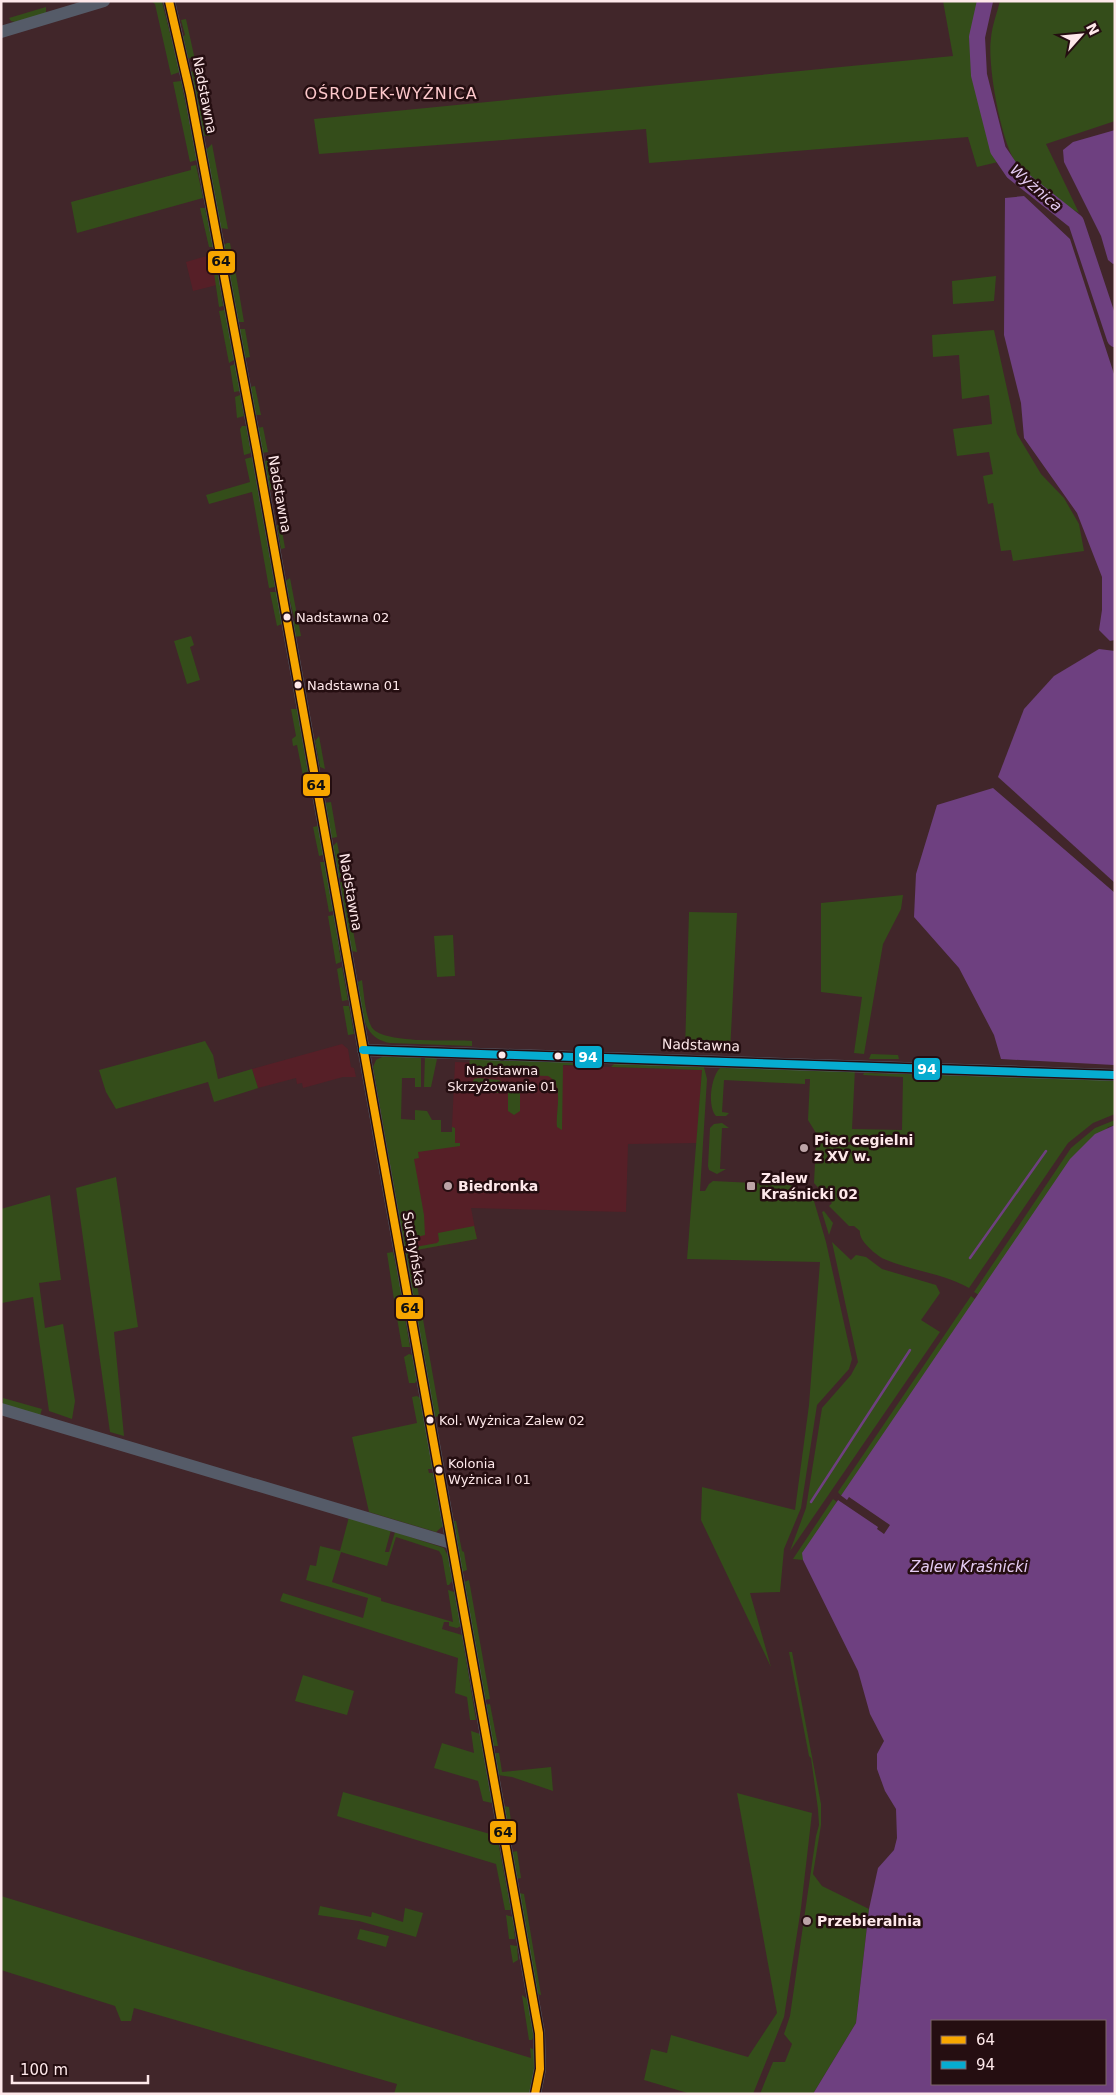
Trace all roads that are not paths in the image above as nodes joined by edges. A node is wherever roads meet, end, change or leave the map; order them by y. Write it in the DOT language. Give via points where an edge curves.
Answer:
graph roads {
  1 [pos="104,1"];
  2 [pos="169,1"];
  3 [pos="1,32"];
  4 [pos="363,1050"];
  5 [pos="1115,1075"];
  6 [pos="1,1409"];
  7 [pos="451,1543"];
  8 [pos="535,2094"];
  1 -- 3 [label="street"];
  2 -- 4 [label="street, Nadstawna" via="190,93 257,452"];
  4 -- 5 [label="street, Nadstawna"];
  4 -- 7 [label="street, Suchyńska"];
  6 -- 7 [label="street"];
  7 -- 8 [label="street, Suchyńska" via="539,2034 540,2069"];
}
